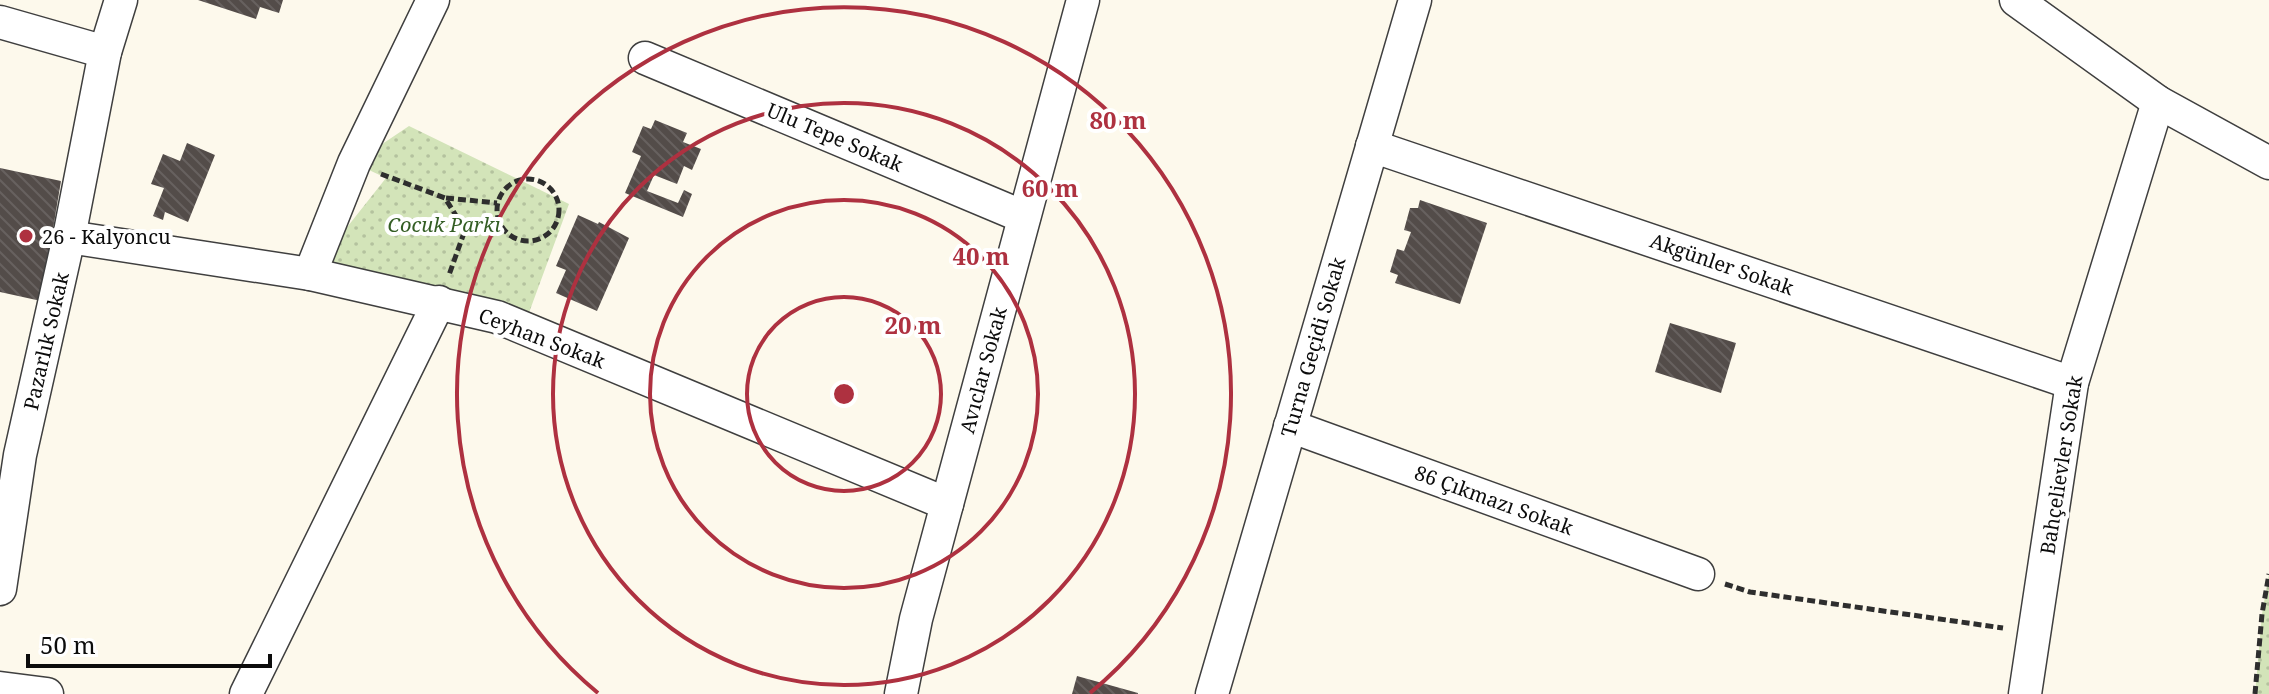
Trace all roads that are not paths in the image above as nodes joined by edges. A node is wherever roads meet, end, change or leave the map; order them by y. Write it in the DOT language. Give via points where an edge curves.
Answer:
graph roads {
  1 [pos="121,0"];
  2 [pos="433,0"];
  3 [pos="1083,0"];
  4 [pos="1415,0"];
  5 [pos="2016,0"];
  6 [pos="0,22"];
  7 [pos="105,52"];
  8 [pos="645,58"];
  9 [pos="2158,102"];
  10 [pos="1372,146"];
  11 [pos="2269,163"];
  12 [pos="1024,217"];
  13 [pos="69,237"];
  14 [pos="310,274"];
  15 [pos="439,302"];
  16 [pos="2072,383"];
  17 [pos="1290,426"];
  18 [pos="10,452"];
  19 [pos="947,504"];
  20 [pos="1698,574"];
  21 [pos="0,589"];
  22 [pos="0,688"];
  23 [pos="47,694"];
  24 [pos="246,694"];
  25 [pos="901,694"];
  26 [pos="1213,694"];
  27 [pos="2025,694"];
  1 -- 7 [label="street, Pazarlık Sokak"];
  2 -- 14 [label="street" via="354,163"];
  3 -- 12 [label="street, Avıclar Sokak"];
  4 -- 10 [label="street, Turna Geçidi Sokak"];
  5 -- 9 [label="street"];
  6 -- 7 [label="street"];
  7 -- 13 [label="street, Pazarlık Sokak"];
  8 -- 12 [label="street, Ulu Tepe Sokak"];
  9 -- 11 [label="street"];
  9 -- 16 [label="street, Bahçelievler Sokak"];
  10 -- 16 [label="street, Akgünler Sokak"];
  10 -- 17 [label="street, Turna Geçidi Sokak"];
  12 -- 19 [label="street, Avıclar Sokak"];
  13 -- 14 [label="street, Ceyhan Sokak"];
  13 -- 18 [label="street, Pazarlık Sokak"];
  14 -- 15 [label="street, Ceyhan Sokak"];
  15 -- 19 [label="street, Ceyhan Sokak" via="497,317"];
  15 -- 24 [label="street"];
  16 -- 27 [label="street, Bahçelievler Sokak"];
  17 -- 20 [label="street, 86 Çıkmazı Sokak"];
  17 -- 26 [label="street, Turna Geçidi Sokak"];
  18 -- 21 [label="street, Pazarlık Sokak"];
  19 -- 25 [label="street, Avıclar Sokak"];
  22 -- 23 [label="street"];
}
